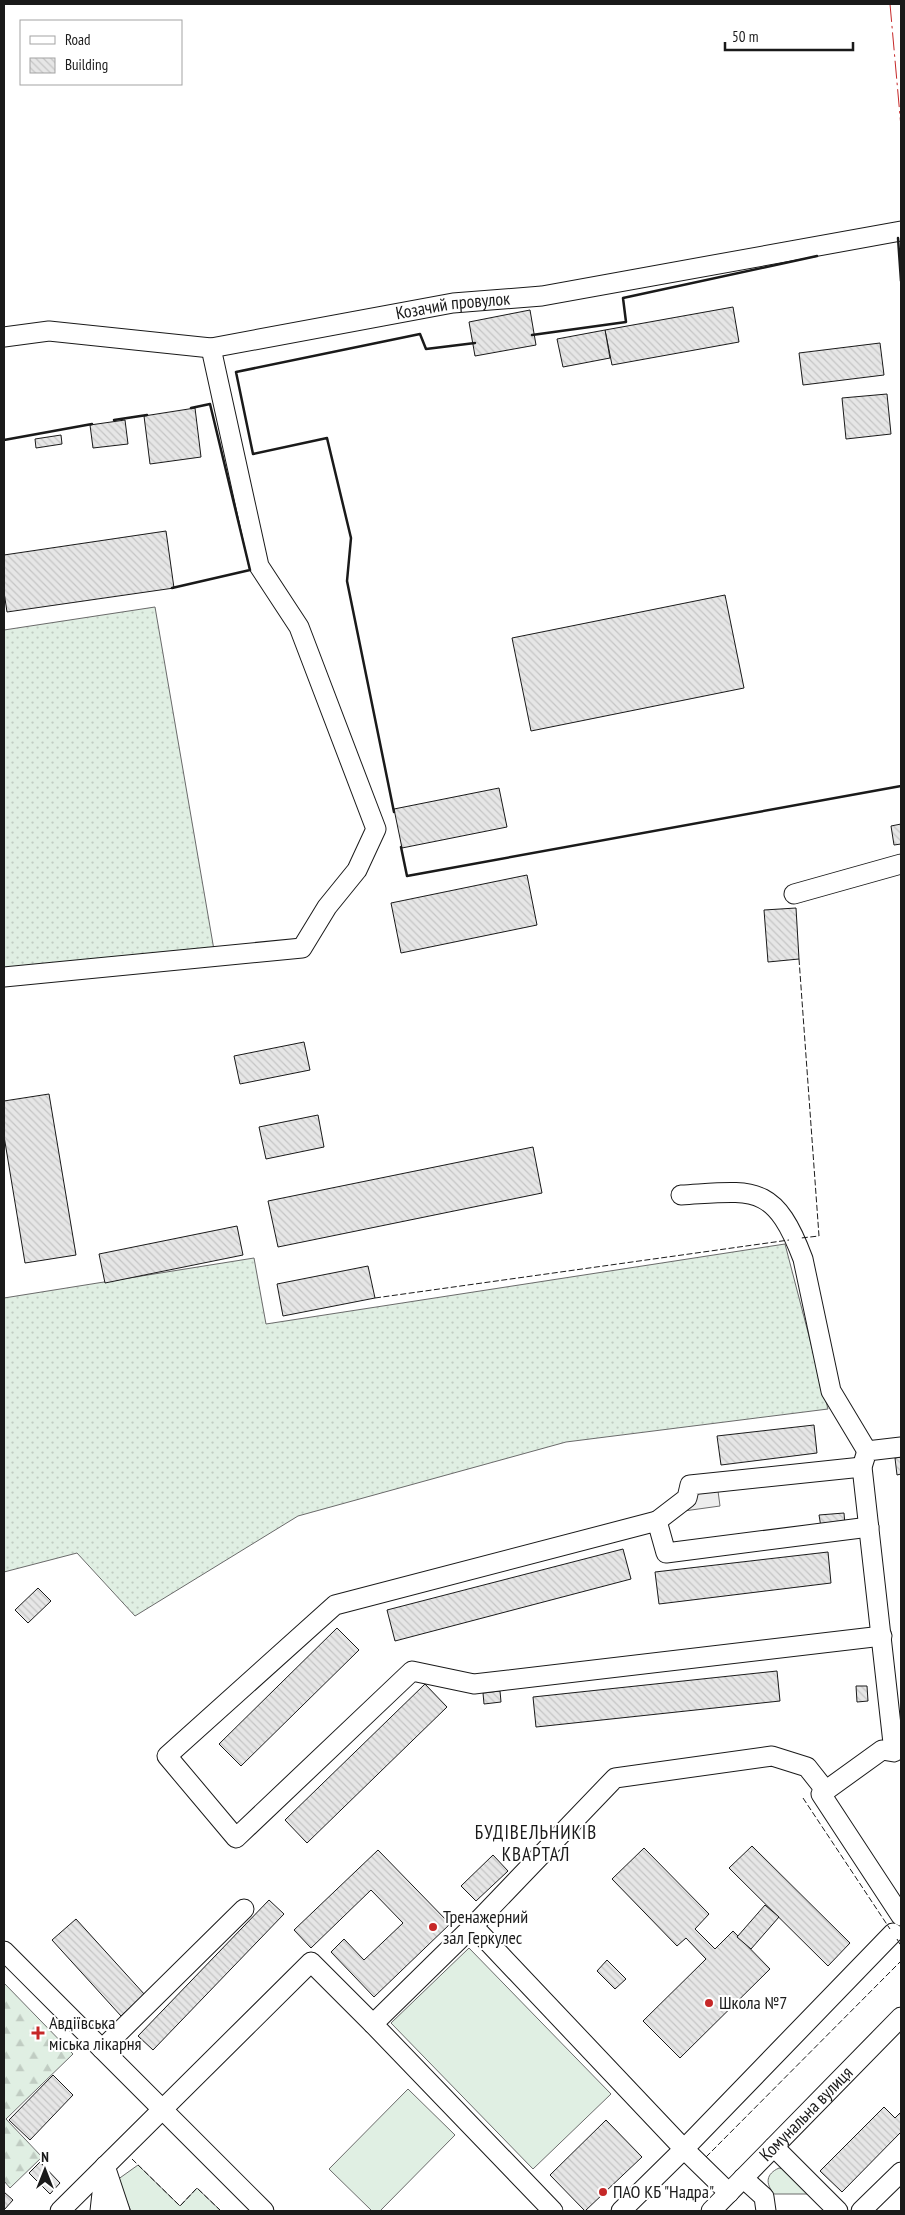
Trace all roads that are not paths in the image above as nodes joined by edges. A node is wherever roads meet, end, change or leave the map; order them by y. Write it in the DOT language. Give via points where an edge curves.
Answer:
graph roads {
  1 [pos="901,231"];
  2 [pos="4,337"];
  3 [pos="211,348"];
  4 [pos="901,864"];
  5 [pos="794,894"];
  6 [pos="4,977"];
  7 [pos="681,1195"];
  8 [pos="901,1447"];
  9 [pos="864,1459"];
  10 [pos="657,1521"];
  11 [pos="869,1527"];
  12 [pos="882,1636"];
  13 [pos="898,1752"];
  14 [pos="826,1791"];
  15 [pos="244,1909"];
  16 [pos="901,1916"];
  17 [pos="473,1926"];
  18 [pos="893,1934"];
  19 [pos="4,1951"];
  20 [pos="901,2017"];
  21 [pos="373,2024"];
  22 [pos="102,2049"];
  23 [pos="162,2109"];
  24 [pos="774,2147"];
  25 [pos="684,2149"];
  26 [pos="105,2166"];
  27 [pos="901,2172"];
  28 [pos="743,2178"];
  29 [pos="729,2193"];
  30 [pos="765,2204"];
  31 [pos="60,2211"];
  32 [pos="100,2211"];
  33 [pos="120,2211"];
  34 [pos="264,2211"];
  35 [pos="553,2211"];
  36 [pos="620,2211"];
  37 [pos="711,2211"];
  38 [pos="750,2211"];
  39 [pos="838,2211"];
  40 [pos="861,2211"];
  1 -- 3 [label="street, Козачий провулок" via="542,296 454,303"];
  2 -- 3 [label="street, Козачий провулок" via="49,331"];
  3 -- 6 [label="street" via="259,566 300,627 376,829 357,870 302,948"];
  4 -- 5 [label="street"];
  7 -- 9 [label="street" via="741,1191 759,1196 778,1208 802,1259 831,1391"];
  8 -- 9 [label="street"];
  9 -- 10 [label="street" via="690,1485 687,1498"];
  9 -- 11 [label="street"];
  10 -- 11 [label="street" via="666,1553"];
  10 -- 12 [label="street" via="335,1605 167,1756 236,1838 412,1671 474,1684"];
  11 -- 12 [label="street"];
  12 -- 13 [label="street"];
  13 -- 14 [label="street" via="882,1750"];
  14 -- 16 [label="street" via="821,1794"];
  14 -- 17 [label="street" via="807,1767 772,1756 615,1778"];
  15 -- 22 [label="street"];
  17 -- 21 [label="street"];
  17 -- 25 [label="street"];
  18 -- 25 [label="street"];
  19 -- 22 [label="street"];
  20 -- 24 [label="street, Комунальна вулиця"];
  21 -- 23 [label="street" via="311,1962"];
  21 -- 35 [label="street"];
  22 -- 23 [label="street"];
  23 -- 26 [label="street"];
  23 -- 34 [label="street"];
  24 -- 28 [label="street, Комунальна вулиця"];
  24 -- 39 [label="street"];
  25 -- 29 [label="street"];
  25 -- 36 [label="street"];
  26 -- 31 [label="street"];
  26 -- 32 [label="street"];
  26 -- 33 [label="street"];
  27 -- 40 [label="street"];
  28 -- 29 [label="street, Комунальна вулиця"];
  28 -- 30 [label="street"];
  29 -- 37 [label="street, Комунальна вулиця"];
  30 -- 38 [label="street"];
}
